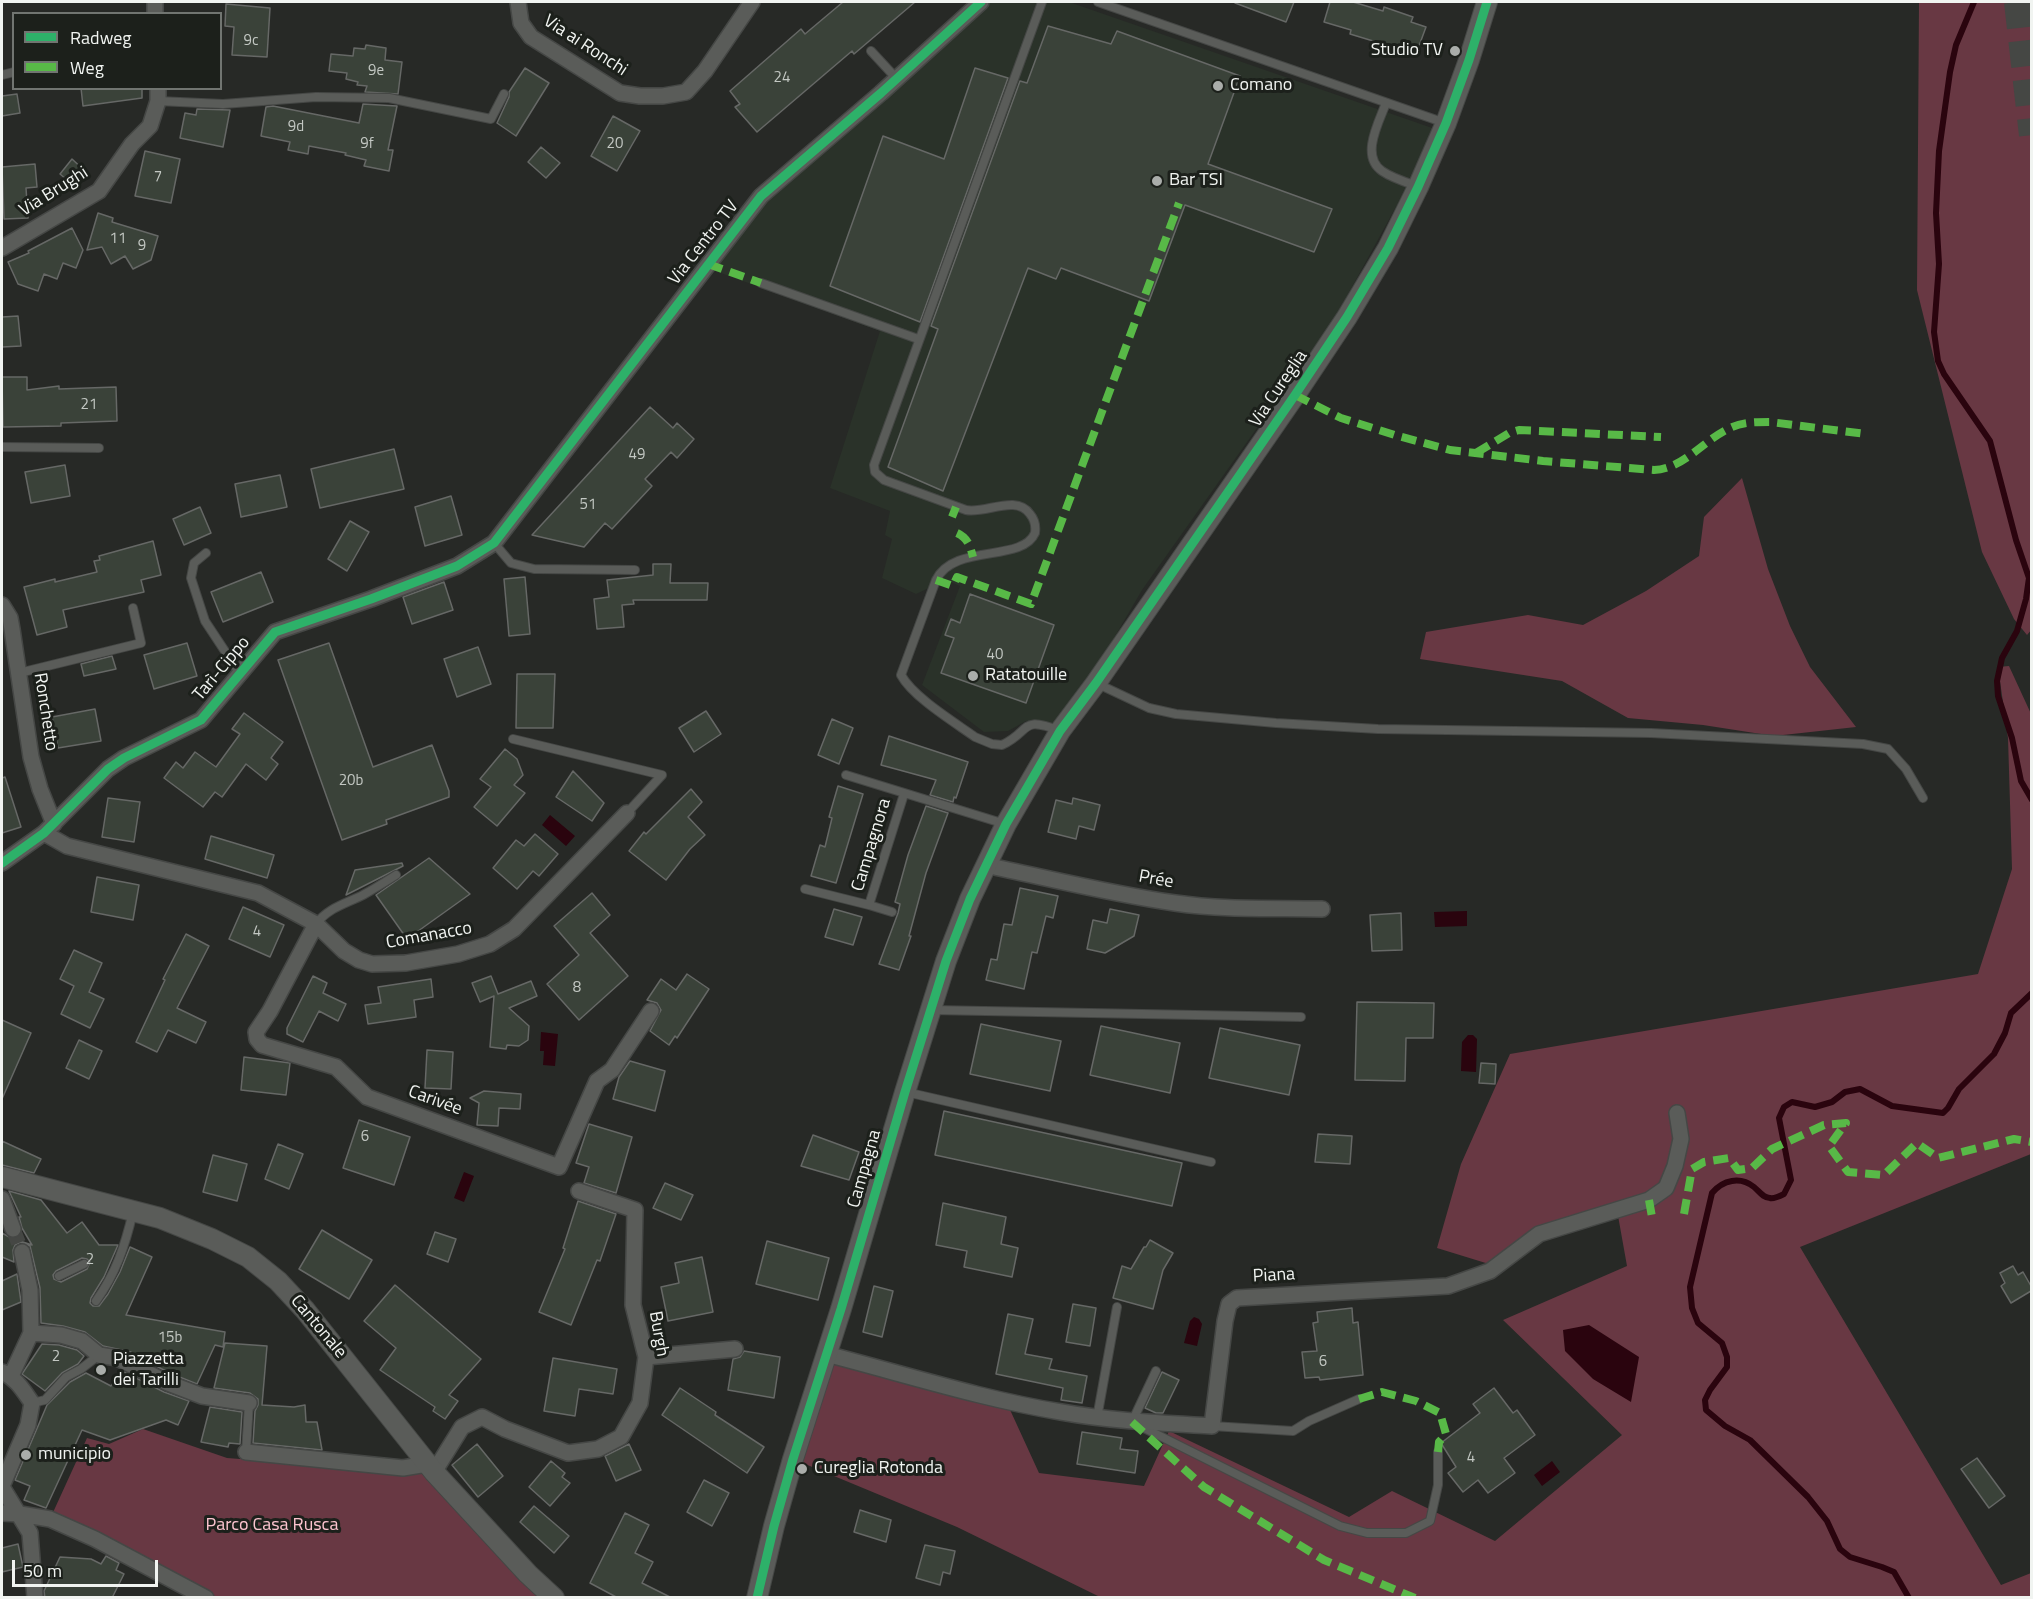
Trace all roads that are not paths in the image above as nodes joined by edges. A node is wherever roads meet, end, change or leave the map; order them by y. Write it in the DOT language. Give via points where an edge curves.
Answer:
graph roads {
  1 [pos="518,2"];
  2 [pos="752,2"];
  3 [pos="981,2"];
  4 [pos="1042,2"];
  5 [pos="1098,2"];
  6 [pos="1487,2"];
  7 [pos="871,51"];
  8 [pos="896,78"];
  9 [pos="504,94"];
  10 [pos="158,95"];
  11 [pos="1386,103"];
  12 [pos="1446,123"];
  13 [pos="1419,187"];
  14 [pos="2,248"];
  15 [pos="761,283"];
  16 [pos="918,339"];
  17 [pos="2,447"];
  18 [pos="99,448"];
  19 [pos="494,543"];
  20 [pos="206,553"];
  21 [pos="635,570"];
  22 [pos="2,605"];
  23 [pos="133,608"];
  24 [pos="19,673"];
  25 [pos="240,674"];
  26 [pos="1096,683"];
  27 [pos="1060,731"];
  28 [pos="513,739"];
  29 [pos="1042,765"];
  30 [pos="846,776"];
  31 [pos="904,794"];
  32 [pos="1923,798"];
  33 [pos="627,813"];
  34 [pos="1006,824"];
  35 [pos="49,829"];
  36 [pos="2,863"];
  37 [pos="985,865"];
  38 [pos="396,875"];
  39 [pos="805,889"];
  40 [pos="869,905"];
  41 [pos="1322,909"];
  42 [pos="892,912"];
  43 [pos="315,924"];
  44 [pos="931,1010"];
  45 [pos="651,1011"];
  46 [pos="1300,1017"];
  47 [pos="905,1092"];
  48 [pos="1677,1113"];
  49 [pos="1211,1162"];
  50 [pos="2,1177"];
  51 [pos="579,1191"];
  52 [pos="2,1199"];
  53 [pos="133,1210"];
  54 [pos="13,1229"];
  55 [pos="22,1252"];
  56 [pos="84,1264"];
  57 [pos="59,1276"];
  58 [pos="96,1302"];
  59 [pos="1117,1307"];
  60 [pos="32,1333"];
  61 [pos="735,1349"];
  62 [pos="825,1354"];
  63 [pos="99,1355"];
  64 [pos="646,1357"];
  65 [pos="1156,1371"];
  66 [pos="6,1374"];
  67 [pos="1359,1399"];
  68 [pos="32,1403"];
  69 [pos="249,1403"];
  70 [pos="1097,1418"];
  71 [pos="1132,1422"];
  72 [pos="1212,1426"];
  73 [pos="246,1452"];
  74 [pos="1438,1452"];
  75 [pos="431,1468"];
  76 [pos="2,1486"];
  77 [pos="2,1514"];
  78 [pos="20,1514"];
  79 [pos="35,1598"];
  80 [pos="206,1598"];
  81 [pos="554,1598"];
  82 [pos="757,1598"];
  1 -- 2 [label="street, Via ai Ronchi" via="521,23 531,37 620,93 640,96 686,92"];
  3 -- 8 [label="street, Via Centro TV"];
  4 -- 16 [label="lane"];
  5 -- 11 [label="lane"];
  6 -- 12 [label="street, Via Cureglia"];
  7 -- 8 [label="lane"];
  8 -- 19 [label="street, Via Centro TV" via="761,196"];
  9 -- 10 [label="lane" via="491,119 389,98 316,97 223,104"];
  10 -- 14 [label="street, Via Brughi" via="150,126 132,144 99,191"];
  11 -- 12 [label="lane"];
  11 -- 13 [label="lane" via="1371,149 1374,163 1387,174"];
  12 -- 13 [label="street, Via Cureglia"];
  13 -- 26 [label="street, Via Cureglia" via="1347,317"];
  15 -- 16 [label="lane"];
  16 -- 27 [label="lane" via="875,458 875,472 884,480 974,512 1019,505 1029,513 1036,528 1034,537 1022,546 961,559 944,568 901,675 918,694 983,741 1002,745 1033,724"];
  17 -- 18 [label="lane"];
  19 -- 21 [label="lane" via="511,563 534,569"];
  19 -- 25 [label="street, Tarì-Cippo" via="458,566 275,632"];
  20 -- 25 [label="lane" via="194,563 191,578 205,621"];
  22 -- 24 [label="street, Ronchetto" via="10,618"];
  23 -- 24 [label="lane" via="141,642"];
  24 -- 35 [label="street, Ronchetto" via="31,757"];
  25 -- 35 [label="street, Tarì-Cippo" via="201,720 108,769"];
  26 -- 27 [label="street, Via Cureglia"];
  26 -- 32 [label="lane" via="1149,708 1276,723 1378,729 1651,733 1863,744 1888,749 1906,769"];
  27 -- 29 [label="street, Via Cureglia"];
  28 -- 33 [label="lane, Comanacco" via="662,775"];
  29 -- 34 [label="street, Campagna"];
  30 -- 31 [label="lane, Campagnora"];
  31 -- 34 [label="lane, Campagnora"];
  31 -- 40 [label="lane, Campagnora"];
  33 -- 43 [label="street, Comanacco" via="514,929 490,944 406,963 372,964 344,951"];
  34 -- 37 [label="street, Campagna"];
  35 -- 36 [label="street, Tarì-Cippo"];
  35 -- 43 [label="street, Comanacco" via="67,846 258,893"];
  37 -- 41 [label="street, Prée" via="1176,903"];
  37 -- 44 [label="street, Campagna" via="957,930"];
  38 -- 43 [label="lane" via="329,910"];
  39 -- 40 [label="lane, Campagnora"];
  40 -- 42 [label="lane, Campagnora"];
  43 -- 45 [label="street, Carivée" via="256,1032 262,1045 336,1066 367,1097 559,1167 597,1082 612,1070"];
  44 -- 46 [label="lane"];
  44 -- 47 [label="street, Campagna"];
  47 -- 49 [label="lane"];
  47 -- 62 [label="street, Campagna"];
  48 -- 72 [label="street, Piana" via="1681,1139 1666,1188 1649,1200 1539,1234 1490,1271 1448,1286 1236,1298 1227,1309"];
  50 -- 53 [label="street, Cantonale"];
  51 -- 64 [label="street, Burgh" via="634,1210 633,1305"];
  52 -- 54 [label="street"];
  53 -- 58 [label="lane" via="123,1252"];
  53 -- 75 [label="street, Cantonale" via="212,1239 248,1257 278,1281"];
  55 -- 60 [label="street" via="33,1289"];
  56 -- 57 [label="lane"];
  59 -- 70 [label="lane"];
  60 -- 63 [label="street" via="82,1341"];
  60 -- 66 [label="street"];
  61 -- 64 [label="street"];
  62 -- 70 [label="street" via="1006,1401"];
  62 -- 82 [label="street, Campagna" via="786,1482"];
  63 -- 68 [label="lane" via="66,1377 45,1400"];
  63 -- 69 [label="street" via="117,1358 202,1396"];
  64 -- 75 [label="street, Burgh" via="640,1403 621,1437 598,1449 568,1453 482,1416 462,1426"];
  65 -- 71 [label="lane"];
  66 -- 68 [label="street"];
  67 -- 72 [label="lane" via="1293,1431"];
  68 -- 76 [label="street" via="28,1425"];
  69 -- 73 [label="lane"];
  70 -- 71 [label="street"];
  71 -- 72 [label="street"];
  71 -- 74 [label="lane" via="1340,1526 1366,1533 1406,1533 1430,1521 1438,1485"];
  73 -- 75 [label="street"];
  75 -- 81 [label="street, Cantonale"];
  76 -- 78 [label="street"];
  77 -- 78 [label="street"];
  78 -- 79 [label="street" via="30,1533"];
  78 -- 80 [label="street" via="50,1520 95,1539"];
}
